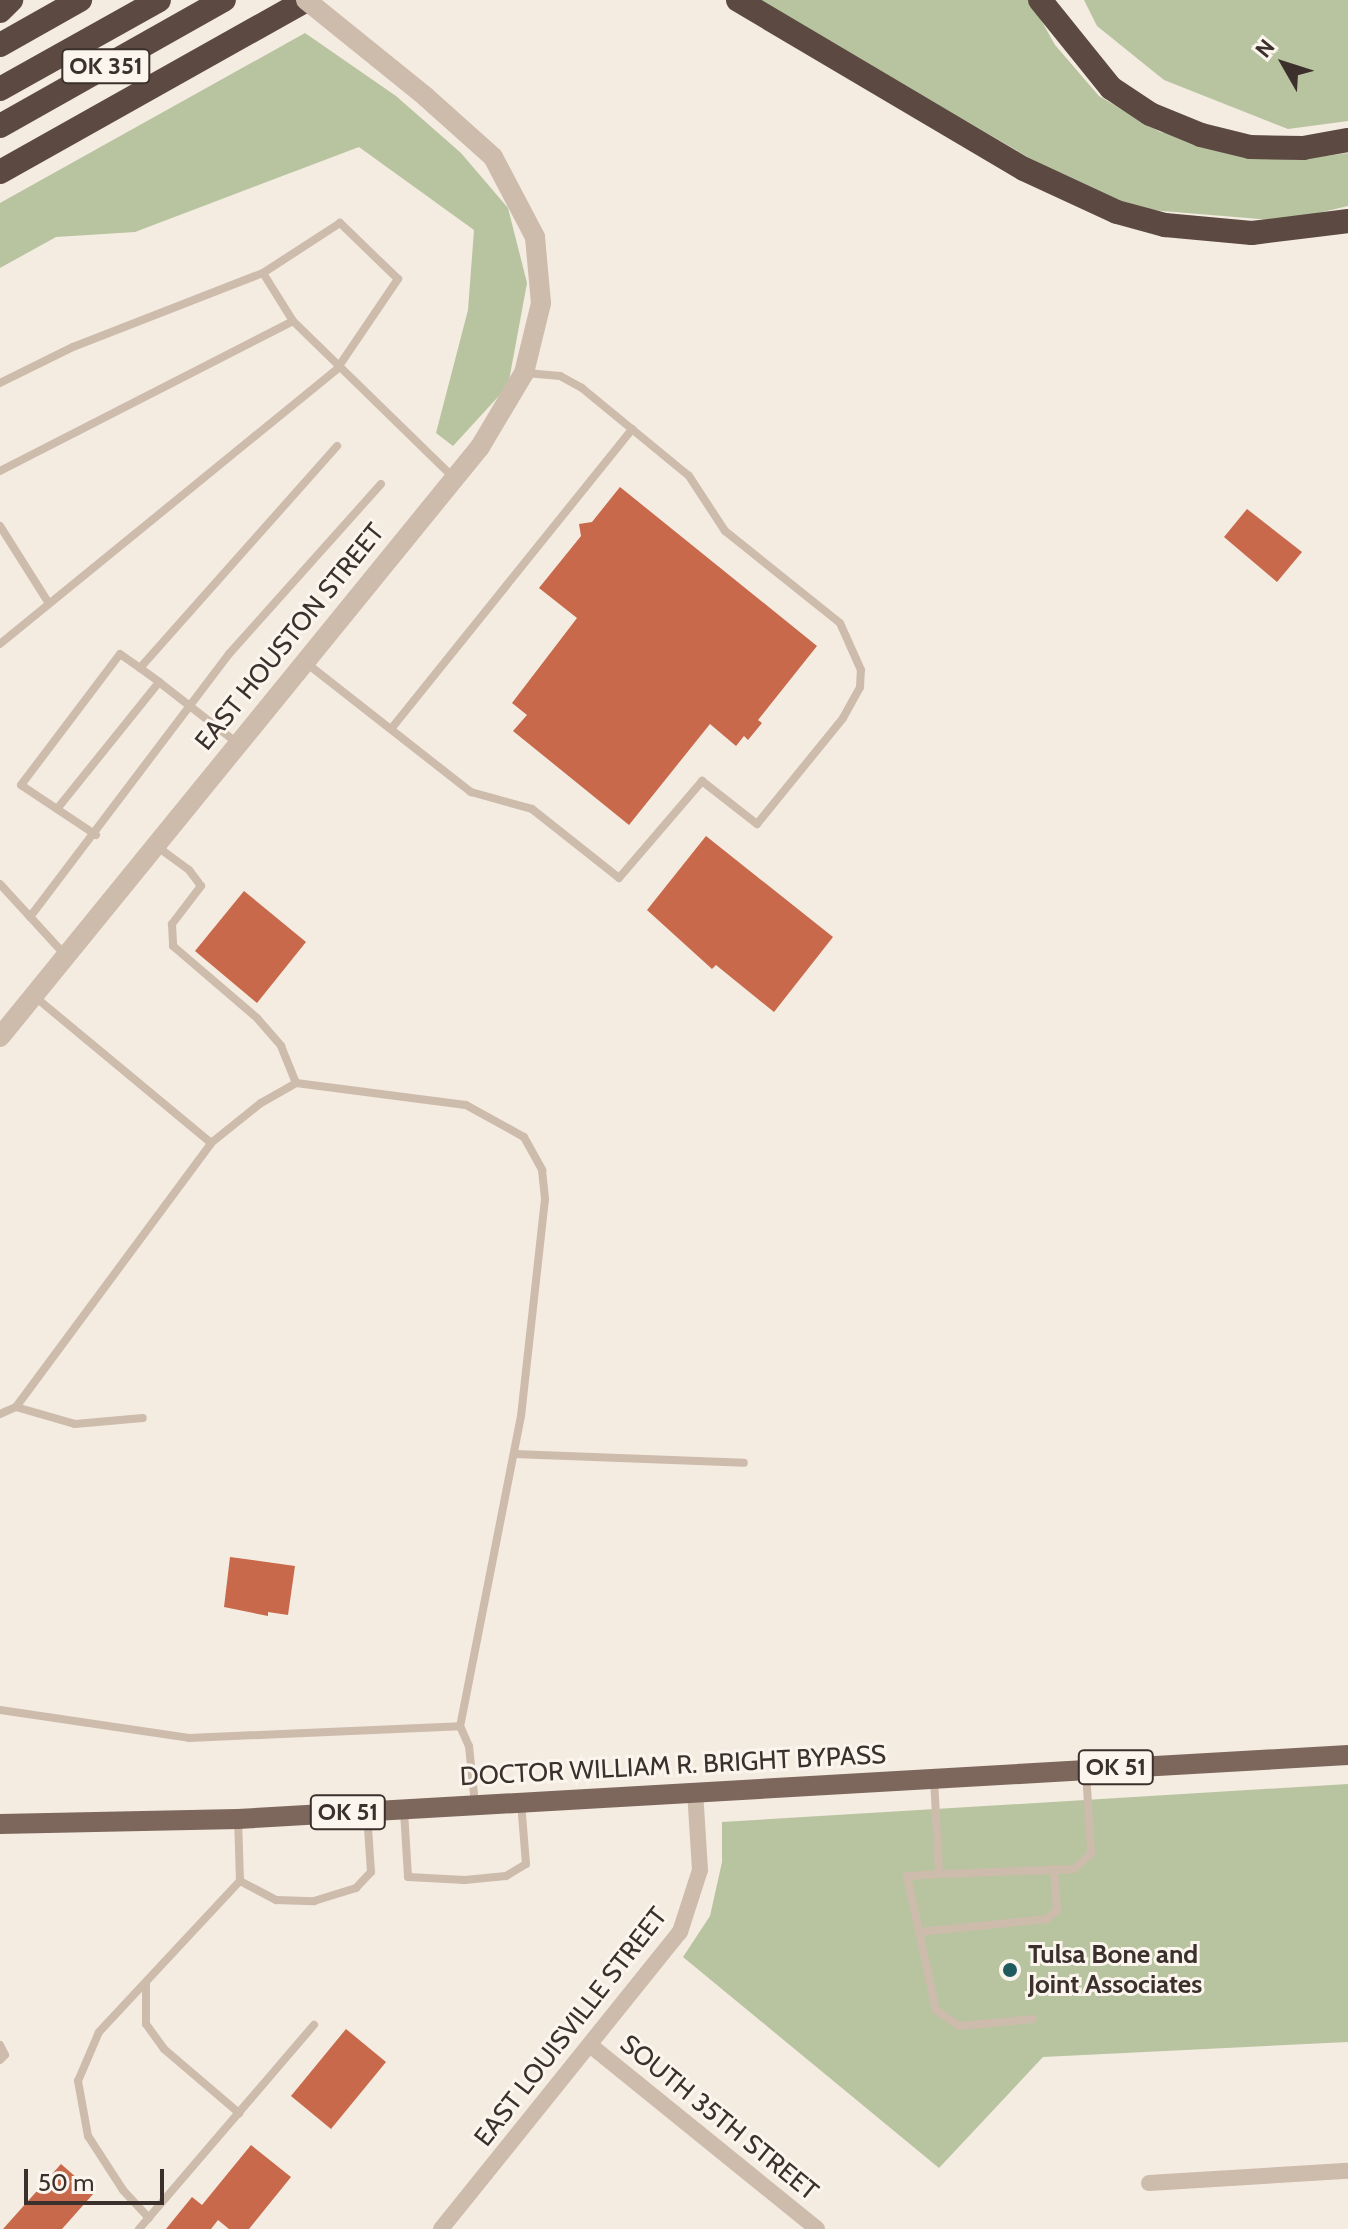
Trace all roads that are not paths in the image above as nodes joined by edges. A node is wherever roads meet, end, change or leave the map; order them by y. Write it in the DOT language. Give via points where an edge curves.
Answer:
graph roads {
  1 [pos="11,0"];
  2 [pos="80,0"];
  3 [pos="159,0"];
  4 [pos="224,0"];
  5 [pos="307,0"];
  6 [pos="738,0"];
  7 [pos="1040,0"];
  8 [pos="0,11"];
  9 [pos="0,45"];
  10 [pos="0,89"];
  11 [pos="0,126"];
  12 [pos="1348,140"];
  13 [pos="0,172"];
  14 [pos="1348,221"];
  15 [pos="263,273"];
  16 [pos="293,321"];
  17 [pos="337,369"];
  18 [pos="524,373"];
  19 [pos="0,383"];
  20 [pos="632,429"];
  21 [pos="337,446"];
  22 [pos="0,471"];
  23 [pos="454,478"];
  24 [pos="381,484"];
  25 [pos="0,526"];
  26 [pos="48,602"];
  27 [pos="0,644"];
  28 [pos="304,662"];
  29 [pos="140,668"];
  30 [pos="159,682"];
  31 [pos="192,707"];
  32 [pos="391,729"];
  33 [pos="237,743"];
  34 [pos="57,809"];
  35 [pos="96,835"];
  36 [pos="154,844"];
  37 [pos="0,884"];
  38 [pos="30,917"];
  39 [pos="65,956"];
  40 [pos="34,995"];
  41 [pos="0,1037"];
  42 [pos="296,1083"];
  43 [pos="211,1143"];
  44 [pos="16,1407"];
  45 [pos="0,1414"];
  46 [pos="143,1418"];
  47 [pos="514,1454"];
  48 [pos="744,1463"];
  49 [pos="0,1710"];
  50 [pos="460,1726"];
  51 [pos="1348,1755"];
  52 [pos="1086,1769"];
  53 [pos="934,1777"];
  54 [pos="695,1791"];
  55 [pos="521,1801"];
  56 [pos="475,1804"];
  57 [pos="403,1808"];
  58 [pos="367,1811"];
  59 [pos="238,1819"];
  60 [pos="0,1825"];
  61 [pos="1054,1869"];
  62 [pos="939,1874"];
  63 [pos="240,1881"];
  64 [pos="919,1932"];
  65 [pos="146,1982"];
  66 [pos="1033,2019"];
  67 [pos="314,2025"];
  68 [pos="0,2045"];
  69 [pos="590,2045"];
  70 [pos="0,2060"];
  71 [pos="239,2113"];
  72 [pos="1348,2171"];
  73 [pos="1149,2183"];
  74 [pos="149,2218"];
  75 [pos="139,2229"];
  76 [pos="441,2229"];
  77 [pos="817,2229"];
  1 -- 8 [label="highway"];
  2 -- 9 [label="highway"];
  3 -- 10 [label="highway, OK 351"];
  4 -- 11 [label="highway, OK 351"];
  5 -- 13 [label="highway"];
  5 -- 18 [label="street, EAST HOUSTON STREET, bridge" via="493,157 535,237 541,303"];
  6 -- 14 [label="highway" via="1024,169 1117,212 1165,225 1252,233"];
  7 -- 12 [label="highway" via="1111,88 1150,114 1250,147 1303,148"];
  15 -- 16 [label="lane"];
  15 -- 17 [label="lane" via="340,223 398,279"];
  15 -- 19 [label="lane" via="73,347"];
  16 -- 17 [label="lane"];
  16 -- 22 [label="lane"];
  17 -- 23 [label="lane"];
  17 -- 26 [label="lane"];
  18 -- 20 [label="lane" via="560,376"];
  18 -- 23 [label="street, EAST HOUSTON STREET" via="497,423"];
  20 -- 32 [label="lane"];
  20 -- 32 [label="lane" via="689,476 725,531 840,623 854,649 860,687 843,718 767,813 757,824 702,781 619,878 532,809 471,792"];
  21 -- 29 [label="lane"];
  23 -- 28 [label="street, EAST HOUSTON STREET"];
  24 -- 31 [label="lane" via="229,654"];
  25 -- 26 [label="lane"];
  26 -- 27 [label="lane"];
  28 -- 32 [label="lane"];
  28 -- 33 [label="street, EAST HOUSTON STREET"];
  29 -- 30 [label="lane"];
  29 -- 34 [label="lane" via="120,654 21,785"];
  30 -- 31 [label="lane"];
  30 -- 34 [label="lane"];
  31 -- 33 [label="lane"];
  31 -- 35 [label="lane"];
  33 -- 36 [label="street, EAST HOUSTON STREET"];
  34 -- 35 [label="lane"];
  35 -- 38 [label="lane"];
  36 -- 39 [label="street, EAST HOUSTON STREET"];
  36 -- 42 [label="lane" via="201,886 172,924 173,946 257,1018 281,1046"];
  37 -- 38 [label="lane"];
  38 -- 39 [label="lane"];
  39 -- 40 [label="street, EAST HOUSTON STREET"];
  40 -- 41 [label="street, EAST HOUSTON STREET"];
  40 -- 43 [label="lane"];
  42 -- 43 [label="lane"];
  42 -- 47 [label="lane" via="466,1105 524,1137 542,1170 545,1199"];
  43 -- 44 [label="lane"];
  44 -- 45 [label="lane"];
  44 -- 46 [label="lane" via="75,1424"];
  47 -- 48 [label="lane"];
  47 -- 50 [label="lane"];
  49 -- 50 [label="lane" via="189,1738"];
  50 -- 56 [label="lane" via="469,1746"];
  51 -- 52 [label="main road, DOCTOR WILLIAM R. BRIGHT BYPASS / OK 51"];
  52 -- 53 [label="main road, DOCTOR WILLIAM R. BRIGHT BYPASS / OK 51"];
  52 -- 61 [label="lane" via="1091,1853 1074,1869"];
  53 -- 54 [label="main road, DOCTOR WILLIAM R. BRIGHT BYPASS / OK 51"];
  53 -- 62 [label="lane"];
  54 -- 55 [label="main road, DOCTOR WILLIAM R. BRIGHT BYPASS / OK 51"];
  54 -- 69 [label="street, EAST LOUISVILLE STREET" via="700,1870 690,1914 663,1956"];
  55 -- 56 [label="main road, DOCTOR WILLIAM R. BRIGHT BYPASS / OK 51"];
  55 -- 57 [label="lane" via="526,1864 506,1876 465,1880 408,1877"];
  56 -- 57 [label="main road, DOCTOR WILLIAM R. BRIGHT BYPASS / OK 51"];
  57 -- 58 [label="main road, DOCTOR WILLIAM R. BRIGHT BYPASS / OK 51"];
  58 -- 59 [label="main road, DOCTOR WILLIAM R. BRIGHT BYPASS / OK 51"];
  58 -- 63 [label="lane" via="371,1872 356,1888 314,1901 276,1900"];
  59 -- 60 [label="main road, DOCTOR WILLIAM R. BRIGHT BYPASS / OK 51"];
  59 -- 63 [label="lane"];
  61 -- 62 [label="lane"];
  61 -- 64 [label="lane" via="1057,1910 1047,1919"];
  62 -- 64 [label="lane" via="907,1876"];
  63 -- 65 [label="lane"];
  64 -- 66 [label="lane" via="936,2010 946,2021 959,2026"];
  65 -- 71 [label="lane" via="146,2024 164,2049"];
  65 -- 74 [label="lane" via="99,2032 78,2081 88,2136 123,2190"];
  67 -- 71 [label="lane"];
  68 -- 70 [label="lane" via="5,2055"];
  69 -- 76 [label="street, EAST LOUISVILLE STREET"];
  69 -- 77 [label="street, SOUTH 35TH STREET"];
  71 -- 74 [label="lane"];
  72 -- 73 [label="street"];
  74 -- 75 [label="lane"];
}
